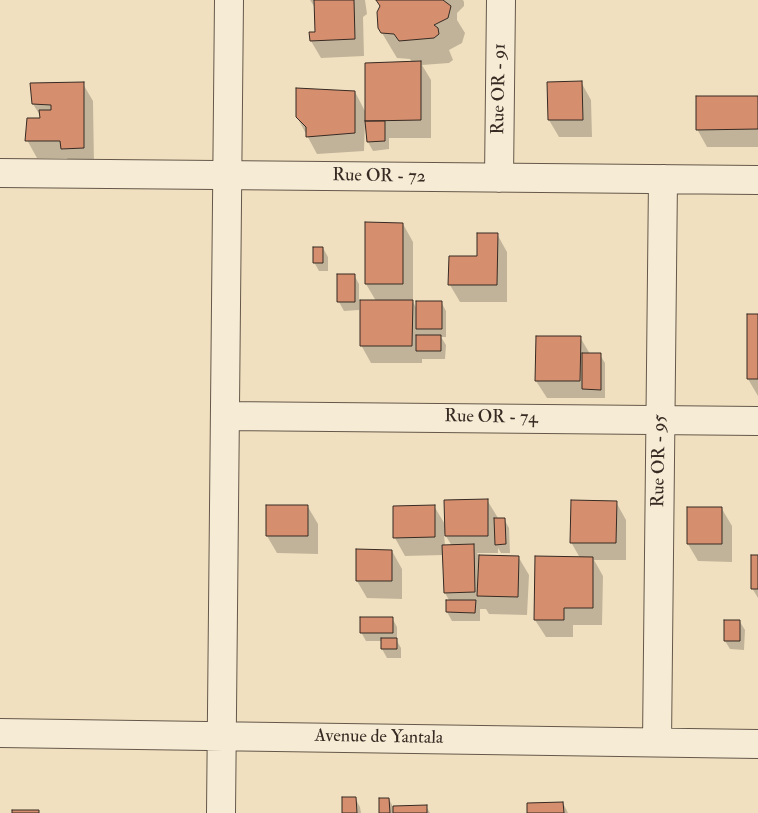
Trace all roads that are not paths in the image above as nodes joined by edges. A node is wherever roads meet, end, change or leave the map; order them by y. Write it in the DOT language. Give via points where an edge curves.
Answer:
graph roads {
  1 [pos="229,0"];
  2 [pos="500,0"];
  3 [pos="0,173"];
  4 [pos="227,175"];
  5 [pos="499,178"];
  6 [pos="663,179"];
  7 [pos="758,180"];
  8 [pos="225,416"];
  9 [pos="661,420"];
  10 [pos="758,421"];
  11 [pos="0,733"];
  12 [pos="222,736"];
  13 [pos="657,742"];
  14 [pos="758,744"];
  15 [pos="221,813"];
  1 -- 4 [label="street"];
  2 -- 5 [label="street, Rue OR - 91"];
  3 -- 4 [label="street, Rue OR - 72"];
  4 -- 5 [label="street, Rue OR - 72"];
  4 -- 8 [label="street"];
  5 -- 6 [label="street, Rue OR - 72"];
  6 -- 7 [label="street, Rue OR - 72"];
  6 -- 9 [label="street, Rue OR - 95"];
  8 -- 9 [label="street, Rue OR - 74"];
  8 -- 12 [label="street"];
  9 -- 10 [label="street, Rue OR - 74"];
  9 -- 13 [label="street, Rue OR - 95"];
  11 -- 12 [label="street, Avenue de Yantala"];
  12 -- 13 [label="street, Avenue de Yantala"];
  12 -- 15 [label="street"];
  13 -- 14 [label="street, Avenue de Yantala"];
}
